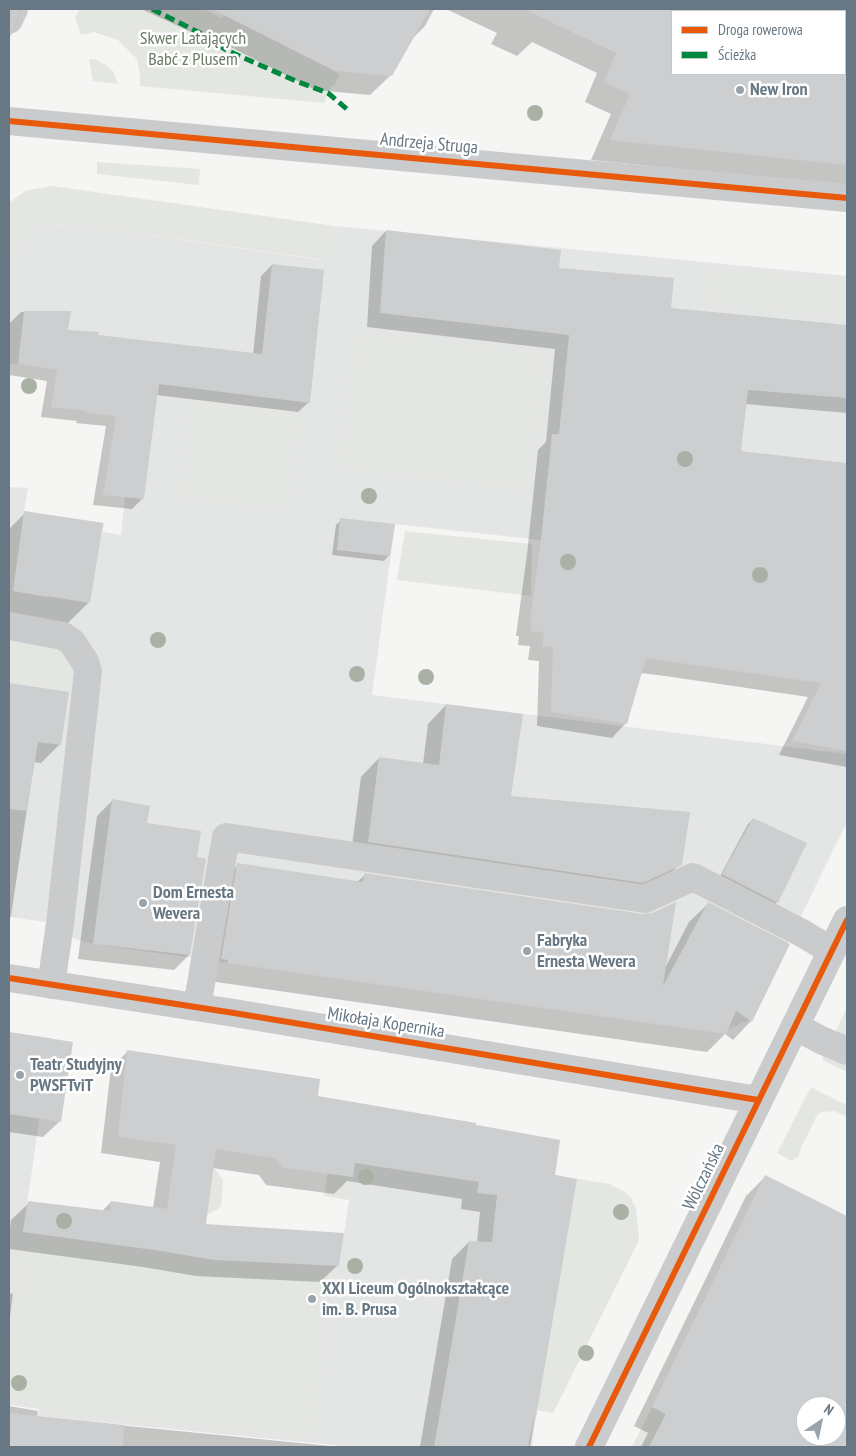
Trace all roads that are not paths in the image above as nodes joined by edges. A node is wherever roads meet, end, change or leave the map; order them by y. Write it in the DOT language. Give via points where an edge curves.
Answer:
graph roads {
  1 [pos="14,9"];
  2 [pos="9,20"];
  3 [pos="9,120"];
  4 [pos="847,198"];
  5 [pos="9,626"];
  6 [pos="847,920"];
  7 [pos="832,952"];
  8 [pos="9,978"];
  9 [pos="51,984"];
  10 [pos="197,1007"];
  11 [pos="795,1026"];
  12 [pos="847,1051"];
  13 [pos="758,1100"];
  14 [pos="590,1447"];
  1 -- 2 [label="street"];
  3 -- 4 [label="street, Andrzeja Struga"];
  5 -- 9 [label="street" via="64,636 72,642 88,672"];
  6 -- 7 [label="street, Wólczańska"];
  7 -- 10 [label="street" via="693,877 645,898 226,837"];
  7 -- 11 [label="street, Wólczańska"];
  8 -- 9 [label="street, Mikołaja Kopernika"];
  9 -- 10 [label="street, Mikołaja Kopernika"];
  10 -- 13 [label="street, Mikołaja Kopernika"];
  11 -- 12 [label="street"];
  11 -- 13 [label="street, Wólczańska"];
  13 -- 14 [label="street, Wólczańska"];
}
